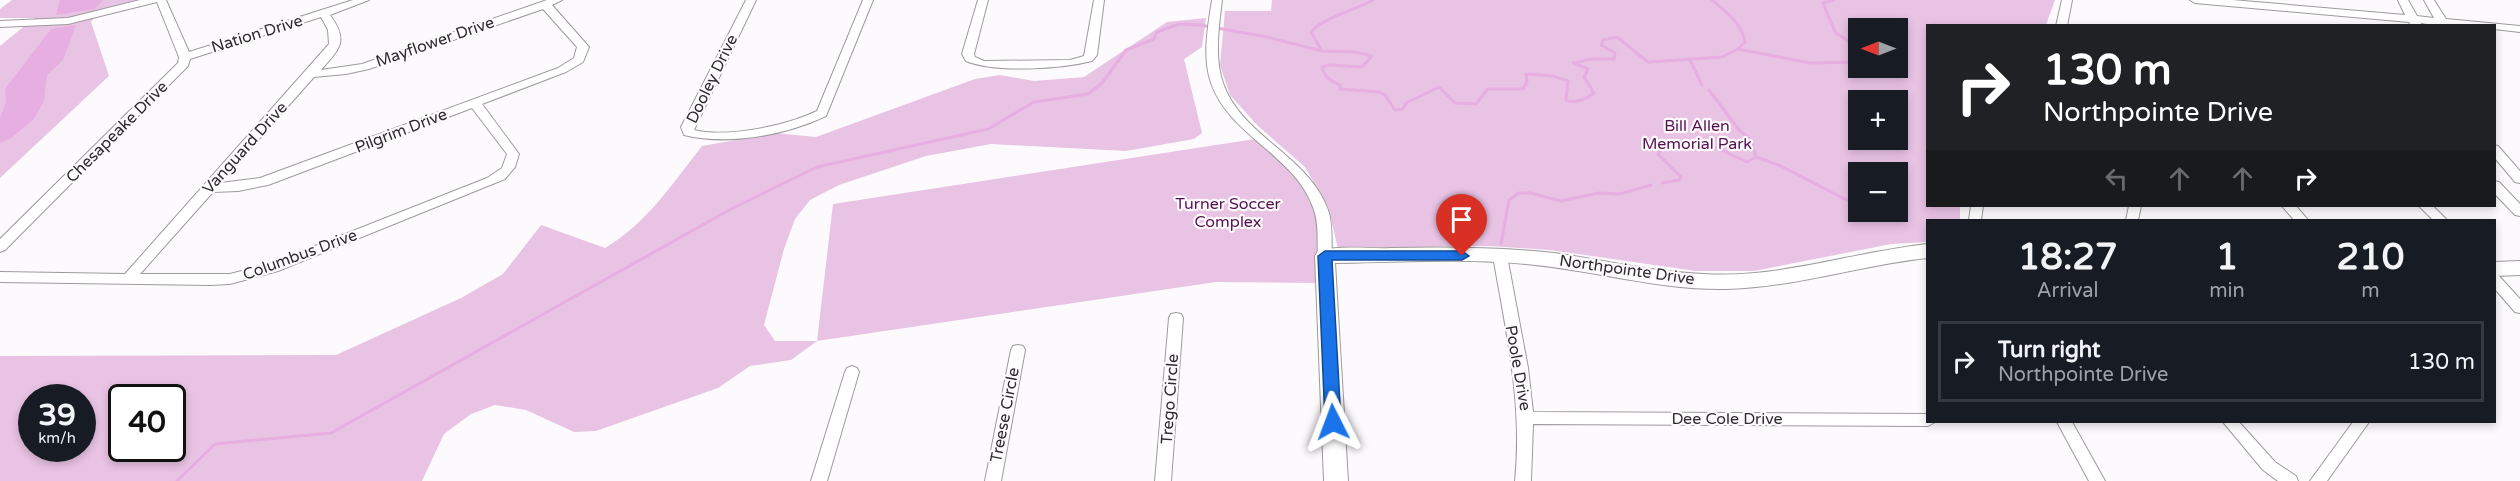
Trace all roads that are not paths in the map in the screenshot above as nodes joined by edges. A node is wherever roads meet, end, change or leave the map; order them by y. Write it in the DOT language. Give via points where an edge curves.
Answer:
graph roads {
  1 [pos="153,0"];
  2 [pos="161,0"];
  3 [pos="364,0"];
  4 [pos="751,0"];
  5 [pos="868,0"];
  6 [pos="983,0"];
  7 [pos="1099,0"];
  8 [pos="2067,0"];
  9 [pos="2195,0"];
  10 [pos="2403,0"];
  11 [pos="2429,0"];
  12 [pos="551,2"];
  13 [pos="1217,5"];
  14 [pos="2330,12"];
  15 [pos="323,14"];
  16 [pos="2415,22"];
  17 [pos="0,24"];
  18 [pos="2061,24"];
  19 [pos="2333,24"];
  20 [pos="2444,24"];
  21 [pos="2496,26"];
  22 [pos="2520,29"];
  23 [pos="185,57"];
  24 [pos="311,74"];
  25 [pos="476,103"];
  26 [pos="2496,151"];
  27 [pos="2520,179"];
  28 [pos="2496,187"];
  29 [pos="210,188"];
  30 [pos="2290,207"];
  31 [pos="2427,207"];
  32 [pos="2520,212"];
  33 [pos="2300,219"];
  34 [pos="2439,219"];
  35 [pos="0,248"];
  36 [pos="1926,251"];
  37 [pos="1325,256"];
  38 [pos="1500,256"];
  39 [pos="2496,268"];
  40 [pos="2520,268"];
  41 [pos="0,277"];
  42 [pos="129,278"];
  43 [pos="2496,281"];
  44 [pos="2520,308"];
  45 [pos="1176,318"];
  46 [pos="1018,350"];
  47 [pos="852,372"];
  48 [pos="1527,418"];
  49 [pos="1926,420"];
  50 [pos="2065,423"];
  51 [pos="2231,423"];
  52 [pos="2360,423"];
  53 [pos="819,481"];
  54 [pos="993,481"];
  55 [pos="1163,481"];
  56 [pos="1336,481"];
  57 [pos="1522,481"];
  58 [pos="2097,481"];
  59 [pos="2290,481"];
  60 [pos="2318,481"];
  1 -- 17 [label="street" via="68,21"];
  2 -- 23 [label="street"];
  3 -- 15 [label="street, Nation Drive"];
  4 -- 5 [label="street, Dooley Drive" via="687,127 695,136 736,135 813,119 822,113"];
  6 -- 7 [label="street" via="968,54 970,59 983,64 1088,59"];
  8 -- 18 [label="street"];
  9 -- 14 [label="street"];
  10 -- 16 [label="street"];
  11 -- 20 [label="street"];
  12 -- 24 [label="street, Mayflower Drive" via="365,67"];
  12 -- 25 [label="street, Pilgrim Drive" via="583,47 579,60"];
  13 -- 37 [label="street" via="1215,75 1229,106 1250,130 1289,160 1315,194 1321,212"];
  14 -- 16 [label="street"];
  14 -- 19 [label="street"];
  15 -- 23 [label="street, Nation Drive"];
  15 -- 24 [label="street, Vanguard Drive" via="337,40"];
  16 -- 20 [label="street"];
  21 -- 22 [label="street"];
  23 -- 35 [label="street, Chesapeake Drive" via="177,73"];
  24 -- 29 [label="street, Vanguard Drive"];
  25 -- 29 [label="street, Pilgrim Drive" via="263,182"];
  25 -- 42 [label="street, Columbus Drive" via="513,154 505,174 492,181 252,274 210,280"];
  26 -- 27 [label="street"];
  28 -- 32 [label="street"];
  29 -- 42 [label="street, Vanguard Drive"];
  30 -- 33 [label="street"];
  31 -- 34 [label="street"];
  36 -- 38 [label="street, Northpointe Drive" via="1757,281 1721,282 1649,277 1553,260"];
  37 -- 38 [label="street, Northpointe Drive"];
  37 -- 56 [label="street"];
  38 -- 48 [label="street, Poole Drive"];
  39 -- 40 [label="street"];
  41 -- 42 [label="street, Columbus Drive"];
  43 -- 44 [label="street"];
  45 -- 55 [label="street, Trego Circle"];
  46 -- 54 [label="street, Treese Circle"];
  47 -- 53 [label="street"];
  48 -- 49 [label="street, Dee Cole Drive"];
  48 -- 57 [label="street, Poole Drive"];
  50 -- 58 [label="street"];
  51 -- 59 [label="street" via="2269,466"];
  52 -- 60 [label="street"];
}
